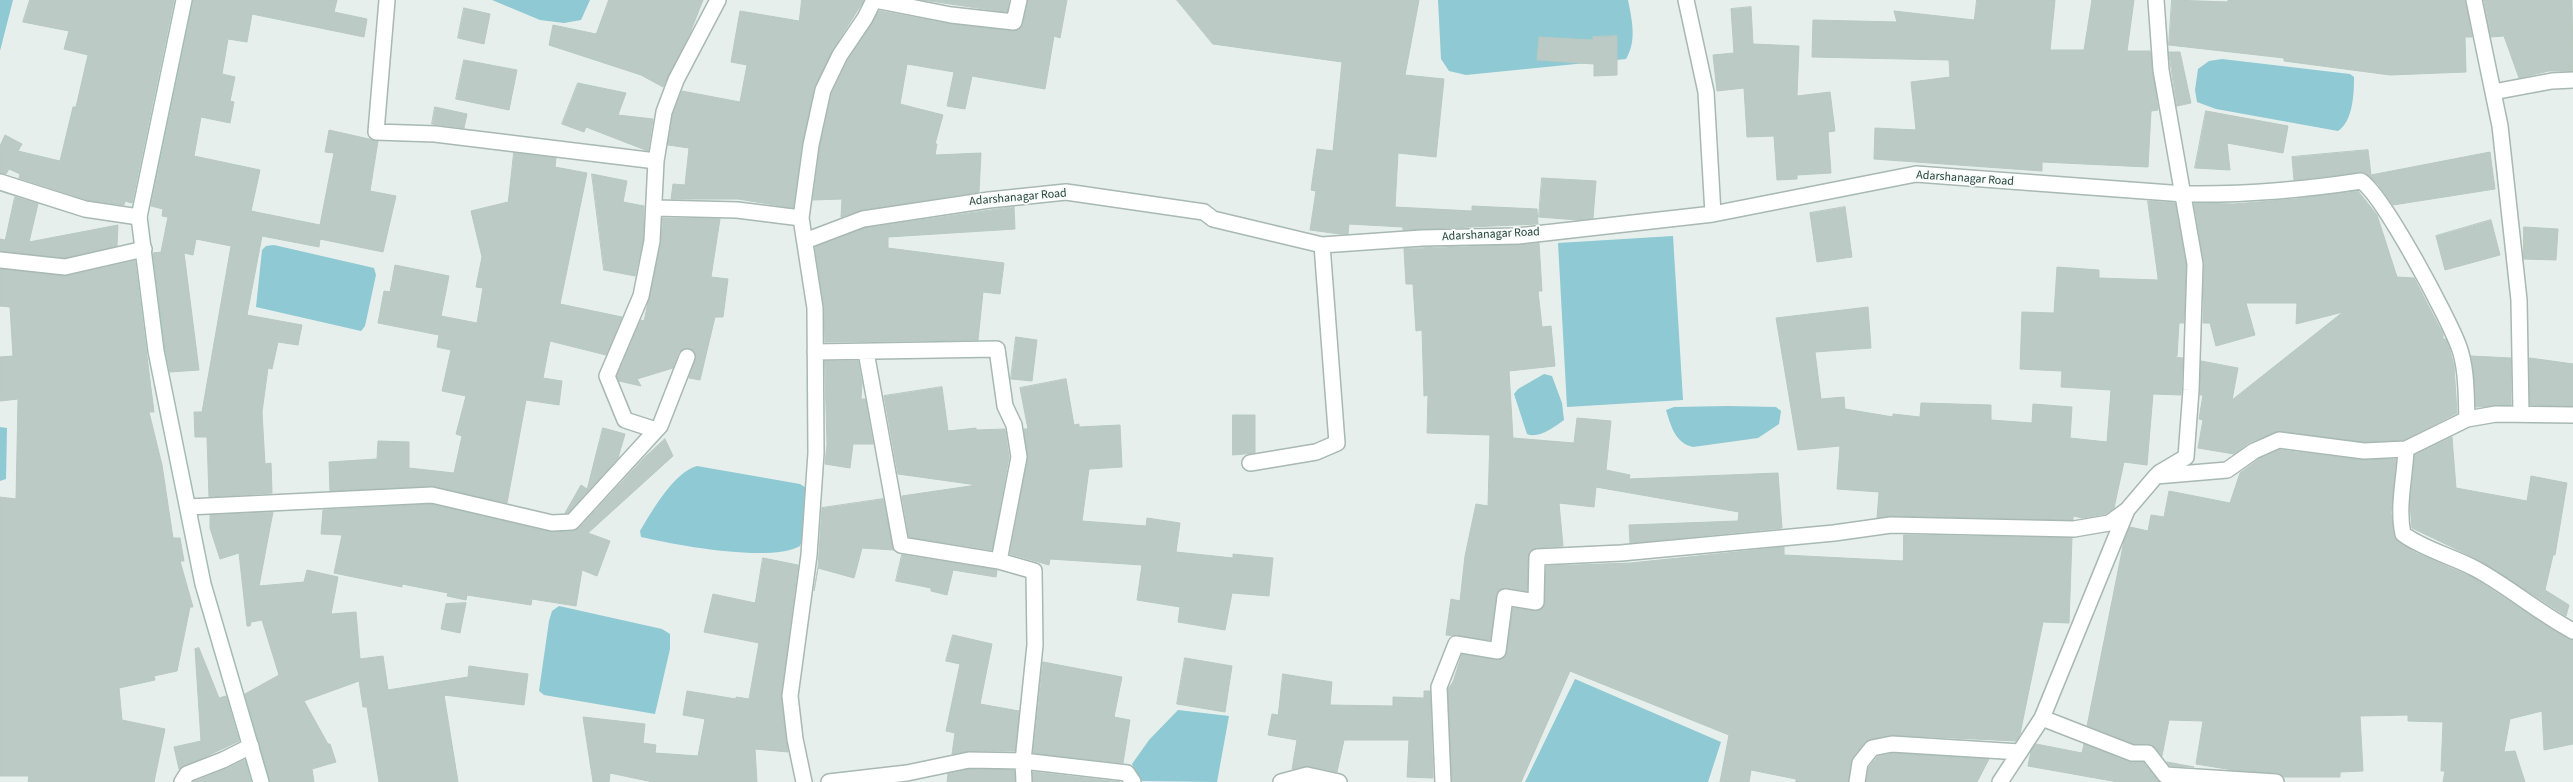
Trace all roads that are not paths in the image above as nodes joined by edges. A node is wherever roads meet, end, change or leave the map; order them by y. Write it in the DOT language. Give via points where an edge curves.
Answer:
graph roads {
  1 [pos="184,0"];
  2 [pos="387,0"];
  3 [pos="718,0"];
  4 [pos="874,0"];
  5 [pos="1019,0"];
  6 [pos="1686,0"];
  7 [pos="2156,0"];
  8 [pos="2474,0"];
  9 [pos="2573,80"];
  10 [pos="2494,92"];
  11 [pos="656,161"];
  12 [pos="0,182"];
  13 [pos="2184,194"];
  14 [pos="654,208"];
  15 [pos="1713,214"];
  16 [pos="139,218"];
  17 [pos="801,218"];
  18 [pos="805,241"];
  19 [pos="1322,246"];
  20 [pos="144,249"];
  21 [pos="0,260"];
  22 [pos="815,352"];
  23 [pos="866,352"];
  24 [pos="687,356"];
  25 [pos="2521,413"];
  26 [pos="2573,415"];
  27 [pos="2466,419"];
  28 [pos="656,430"];
  29 [pos="2406,449"];
  30 [pos="1250,462"];
  31 [pos="2156,476"];
  32 [pos="188,507"];
  33 [pos="2127,510"];
  34 [pos="999,561"];
  35 [pos="2573,631"];
  36 [pos="2042,718"];
  37 [pos="251,746"];
  38 [pos="2020,752"];
  39 [pos="1023,761"];
  40 [pos="182,782"];
  41 [pos="261,782"];
  42 [pos="804,782"];
  43 [pos="829,782"];
  44 [pos="1024,782"];
  45 [pos="1133,782"];
  46 [pos="1281,782"];
  47 [pos="1340,782"];
  48 [pos="1443,782"];
  49 [pos="1857,782"];
  50 [pos="2000,782"];
  51 [pos="2276,782"];
  1 -- 16 [label="street"];
  2 -- 11 [label="street" via="376,132 436,134"];
  3 -- 11 [label="street" via="676,80 664,112"];
  4 -- 5 [label="street" via="951,15 1014,22"];
  4 -- 17 [label="street" via="822,90"];
  6 -- 15 [label="street" via="1706,92"];
  7 -- 13 [label="street" via="2161,70"];
  8 -- 10 [label="street"];
  9 -- 10 [label="street"];
  10 -- 25 [label="street" via="2519,300"];
  11 -- 14 [label="street"];
  12 -- 16 [label="street" via="85,209"];
  13 -- 15 [label="street, Adarshanagar Road" via="1916,174"];
  13 -- 27 [label="street, Adarshanagar Road" via="2318,188 2361,180 2388,214 2459,348"];
  13 -- 31 [label="street" via="2195,264 2192,390 2186,457"];
  14 -- 17 [label="street" via="737,210"];
  14 -- 28 [label="street" via="652,241 641,296 607,376 625,420"];
  15 -- 19 [label="street, Adarshanagar Road" via="1518,236 1422,238"];
  16 -- 20 [label="street"];
  17 -- 18 [label="street"];
  18 -- 19 [label="street, Adarshanagar Road" via="863,219 1066,192 1204,212 1213,219"];
  18 -- 22 [label="street" via="815,308"];
  19 -- 30 [label="street" via="1337,443 1316,452"];
  20 -- 21 [label="street" via="65,267"];
  20 -- 32 [label="street" via="156,351"];
  22 -- 23 [label="street"];
  22 -- 42 [label="street" via="816,452 810,555 790,696"];
  23 -- 34 [label="street" via="901,545"];
  23 -- 34 [label="street" via="997,349 1005,406 1014,425 1019,457"];
  24 -- 28 [label="street"];
  25 -- 26 [label="street"];
  25 -- 27 [label="street"];
  27 -- 29 [label="street"];
  28 -- 32 [label="street" via="572,522 552,523 432,495"];
  29 -- 31 [label="street" via="2364,451 2279,440 2254,451 2227,470"];
  29 -- 35 [label="street" via="2399,517 2403,534 2415,543 2476,569"];
  31 -- 33 [label="street"];
  32 -- 37 [label="street" via="203,584"];
  33 -- 36 [label="street"];
  33 -- 48 [label="street" via="2110,522 2074,530 1891,525 1834,533 1537,557 1536,602 1505,597 1498,651 1456,644 1439,686"];
  34 -- 39 [label="street" via="1034,571 1035,645"];
  36 -- 38 [label="street"];
  36 -- 51 [label="street" via="2132,752 2148,753 2165,775"];
  37 -- 40 [label="street" via="187,774"];
  37 -- 41 [label="street"];
  38 -- 49 [label="street" via="1892,744 1872,748 1860,763"];
  38 -- 50 [label="street"];
  39 -- 43 [label="street" via="968,760 907,773"];
  39 -- 44 [label="street"];
  39 -- 45 [label="street" via="1127,773"];
  46 -- 47 [label="street" via="1307,775"];
}
